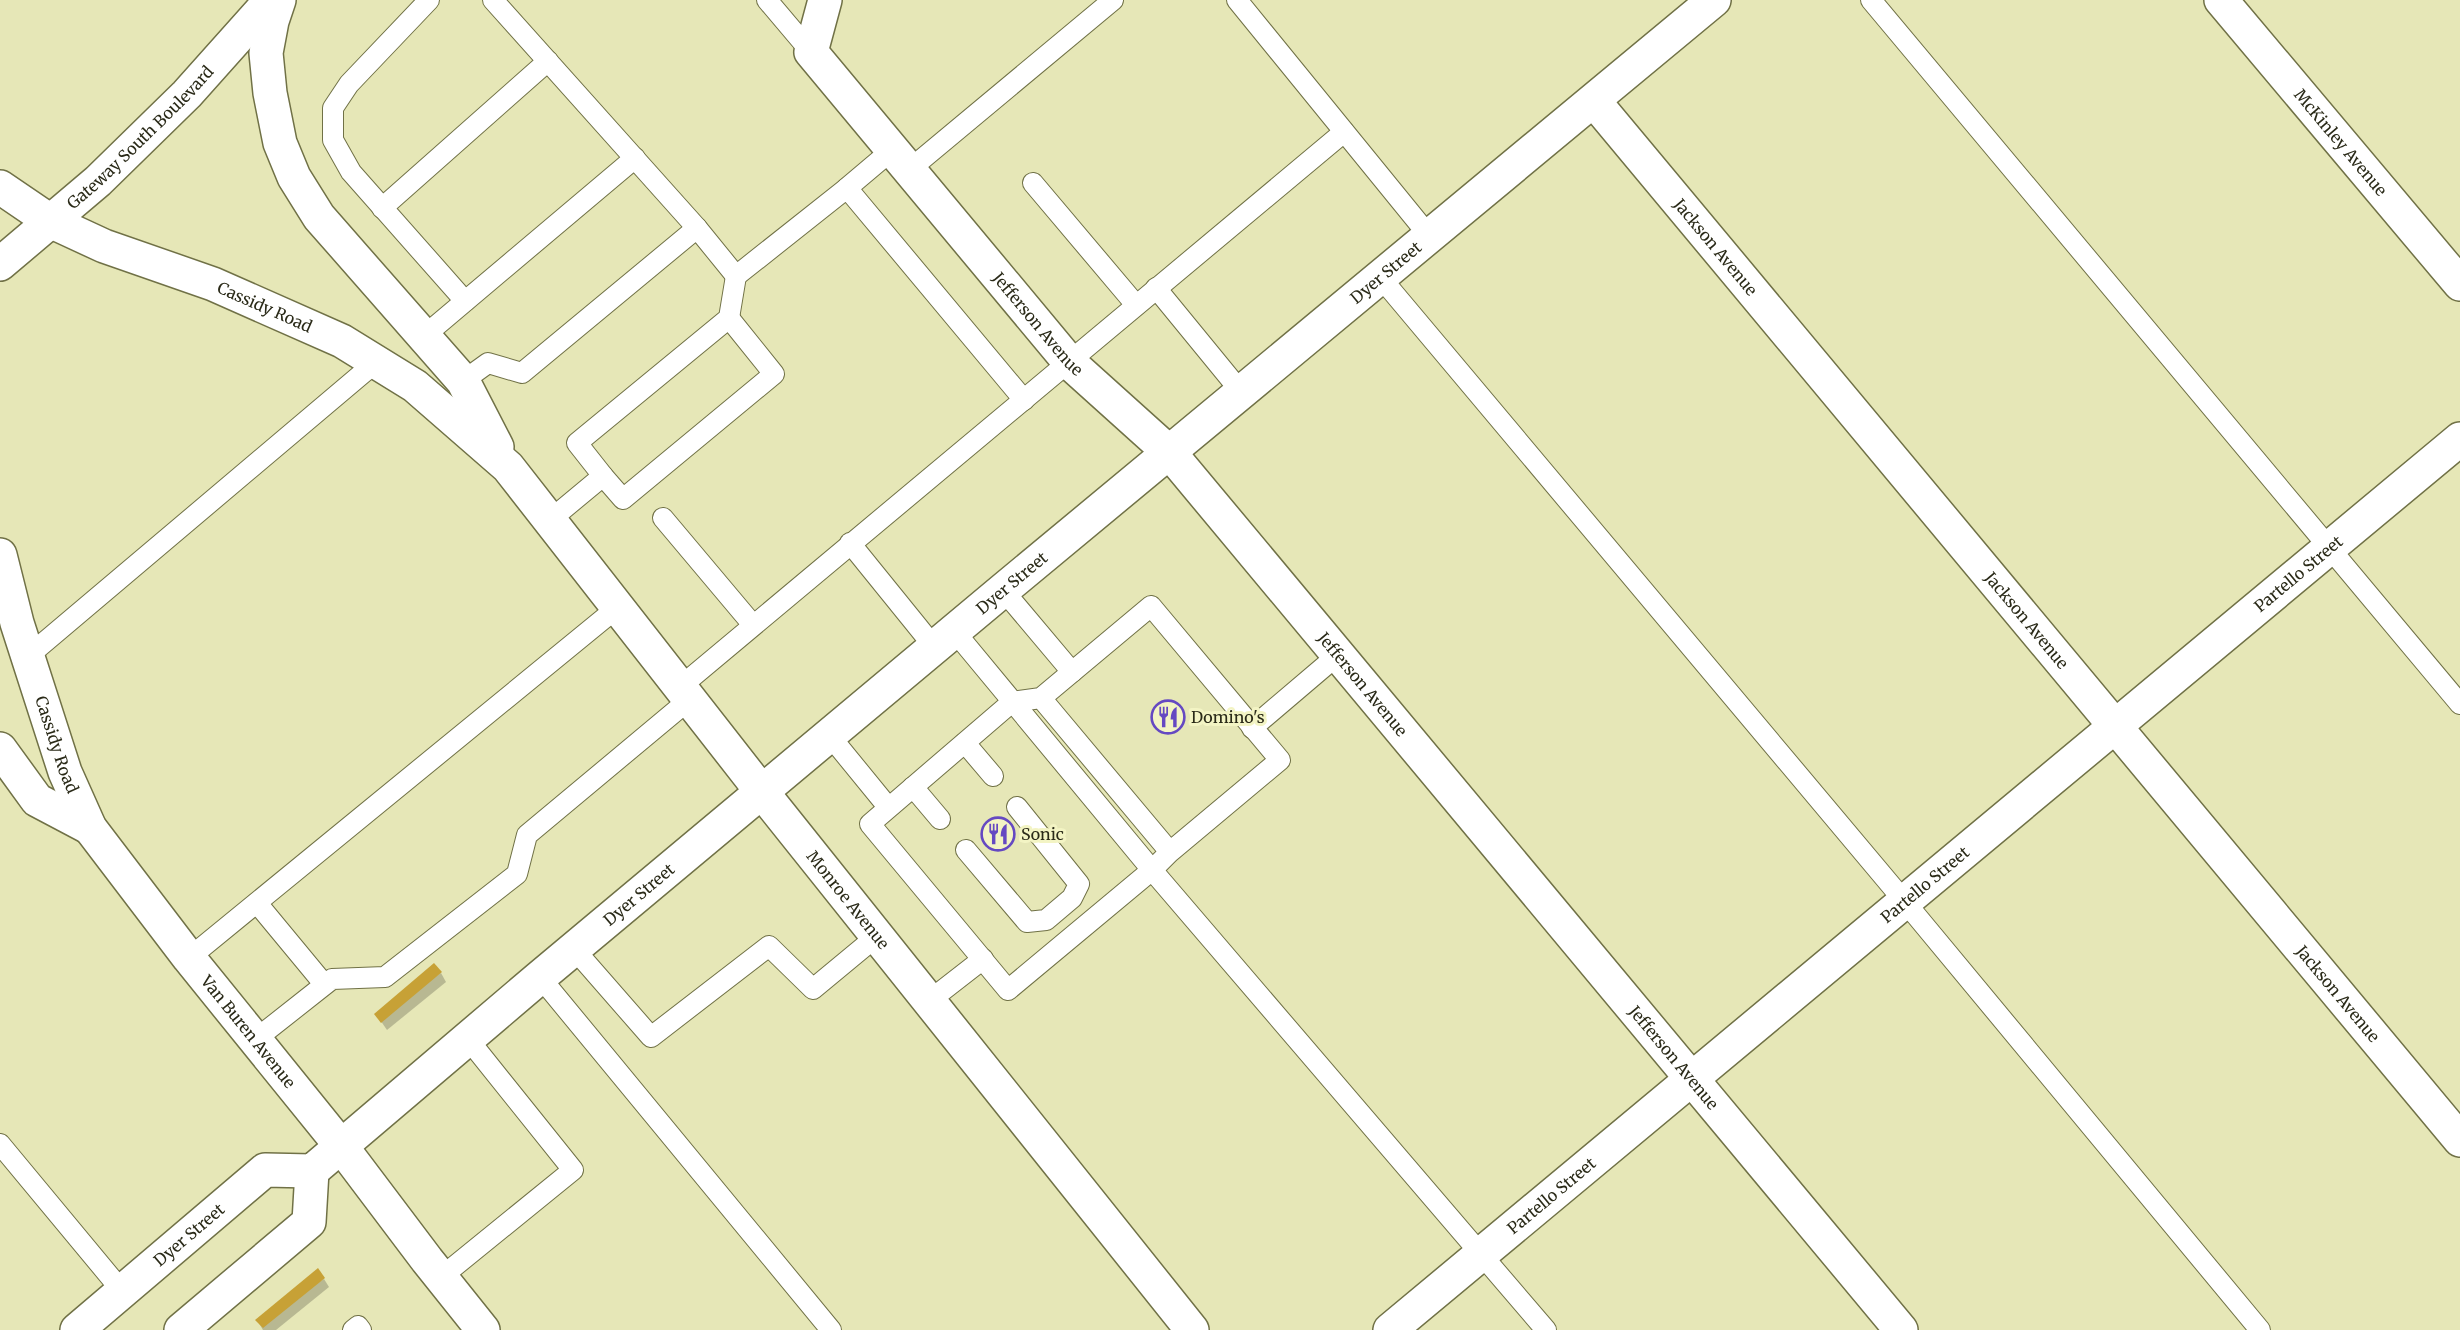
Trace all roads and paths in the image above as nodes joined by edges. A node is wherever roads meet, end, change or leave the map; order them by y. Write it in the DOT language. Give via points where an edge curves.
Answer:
graph roads {
  1 [pos="271,0"];
  2 [pos="279,0"];
  3 [pos="429,0"];
  4 [pos="493,0"];
  5 [pos="767,0"];
  6 [pos="825,0"];
  7 [pos="1113,0"];
  8 [pos="1237,0"];
  9 [pos="1714,0"];
  10 [pos="1871,0"];
  11 [pos="2221,0"];
  12 [pos="811,52"];
  13 [pos="548,61"];
  14 [pos="1594,100"];
  15 [pos="1344,132"];
  16 [pos="634,158"];
  17 [pos="901,160"];
  18 [pos="1033,183"];
  19 [pos="0,187"];
  20 [pos="847,188"];
  21 [pos="382,208"];
  22 [pos="50,221"];
  23 [pos="697,228"];
  24 [pos="1430,237"];
  25 [pos="0,264"];
  26 [pos="736,276"];
  27 [pos="1381,278"];
  28 [pos="2460,284"];
  29 [pos="1156,288"];
  30 [pos="465,301"];
  31 [pos="1136,305"];
  32 [pos="729,318"];
  33 [pos="424,336"];
  34 [pos="376,362"];
  35 [pos="1070,363"];
  36 [pos="463,381"];
  37 [pos="1242,393"];
  38 [pos="1024,400"];
  39 [pos="2460,439"];
  40 [pos="1170,453"];
  41 [pos="508,467"];
  42 [pos="603,476"];
  43 [pos="663,518"];
  44 [pos="550,520"];
  45 [pos="850,543"];
  46 [pos="2330,547"];
  47 [pos="0,555"];
  48 [pos="1003,590"];
  49 [pos="618,607"];
  50 [pos="753,625"];
  51 [pos="945,640"];
  52 [pos="1339,654"];
  53 [pos="27,657"];
  54 [pos="1072,672"];
  55 [pos="685,693"];
  56 [pos="1041,698"];
  57 [pos="1012,702"];
  58 [pos="2460,704"];
  59 [pos="2116,726"];
  60 [pos="1252,728"];
  61 [pos="830,736"];
  62 [pos="964,742"];
  63 [pos="0,749"];
  64 [pos="993,776"];
  65 [pos="913,786"];
  66 [pos="762,792"];
  67 [pos="888,807"];
  68 [pos="1017,807"];
  69 [pos="940,819"];
  70 [pos="90,828"];
  71 [pos="966,850"];
  72 [pos="1170,852"];
  73 [pos="1152,870"];
  74 [pos="1905,902"];
  75 [pos="257,903"];
  76 [pos="878,936"];
  77 [pos="574,950"];
  78 [pos="189,958"];
  79 [pos="982,959"];
  80 [pos="540,977"];
  81 [pos="324,984"];
  82 [pos="929,1001"];
  83 [pos="256,1039"];
  84 [pos="468,1039"];
  85 [pos="1692,1079"];
  86 [pos="2460,1140"];
  87 [pos="0,1144"];
  88 [pos="341,1146"];
  89 [pos="312,1171"];
  90 [pos="1482,1253"];
  91 [pos="440,1278"];
  92 [pos="123,1291"];
  93 [pos="77,1330"];
  94 [pos="181,1330"];
  95 [pos="353,1330"];
  96 [pos="361,1330"];
  97 [pos="483,1330"];
  98 [pos="831,1330"];
  99 [pos="1192,1330"];
  100 [pos="1390,1330"];
  101 [pos="1546,1330"];
  102 [pos="1901,1330"];
  103 [pos="2260,1330"];
  1 -- 22 [label="street, Gateway South Boulevard" via="187,94 98,181"];
  2 -- 33 [label="street" via="266,53 280,143 294,177 319,218"];
  3 -- 21 [label="lane" via="349,84 333,108 333,140 351,172"];
  4 -- 13 [label="lane"];
  5 -- 12 [label="lane"];
  6 -- 12 [label="street"];
  7 -- 17 [label="lane"];
  8 -- 15 [label="lane"];
  9 -- 14 [label="street, Dyer Street"];
  10 -- 46 [label="lane"];
  11 -- 28 [label="street, McKinley Avenue"];
  12 -- 17 [label="street, Jefferson Avenue"];
  13 -- 16 [label="lane"];
  13 -- 21 [label="lane"];
  14 -- 24 [label="street, Dyer Street"];
  14 -- 59 [label="street, Jackson Avenue"];
  15 -- 24 [label="lane"];
  15 -- 29 [label="lane"];
  16 -- 23 [label="lane"];
  16 -- 30 [label="lane"];
  17 -- 20 [label="lane"];
  17 -- 35 [label="street, Jefferson Avenue"];
  18 -- 31 [label="lane"];
  19 -- 22 [label="street, Cassidy Road"];
  20 -- 26 [label="lane"];
  20 -- 38 [label="lane"];
  21 -- 30 [label="lane"];
  22 -- 25 [label="street, Gateway South Boulevard"];
  22 -- 34 [label="street, Cassidy Road" via="104,246 224,289 342,341"];
  23 -- 26 [label="lane"];
  23 -- 36 [label="lane" via="522,373 488,363"];
  24 -- 27 [label="street, Dyer Street"];
  26 -- 32 [label="lane"];
  27 -- 37 [label="street, Dyer Street"];
  27 -- 74 [label="lane"];
  29 -- 31 [label="lane"];
  29 -- 37 [label="lane"];
  30 -- 33 [label="lane"];
  31 -- 35 [label="lane"];
  32 -- 42 [label="lane" via="577,443"];
  32 -- 42 [label="lane" via="774,374 622,499"];
  33 -- 36 [label="street"];
  34 -- 41 [label="street, Cassidy Road" via="415,386"];
  34 -- 53 [label="lane"];
  35 -- 38 [label="lane"];
  35 -- 40 [label="street, Jefferson Avenue"];
  36 -- 41 [label="street"];
  37 -- 40 [label="street, Dyer Street"];
  38 -- 45 [label="lane"];
  39 -- 46 [label="street, Partello Street"];
  40 -- 48 [label="street, Dyer Street"];
  40 -- 52 [label="street, Jefferson Avenue"];
  41 -- 44 [label="street, Monroe Avenue"];
  42 -- 44 [label="lane"];
  43 -- 50 [label="lane"];
  44 -- 49 [label="street, Monroe Avenue"];
  45 -- 50 [label="lane"];
  45 -- 51 [label="lane"];
  46 -- 58 [label="lane"];
  46 -- 59 [label="street, Partello Street"];
  47 -- 53 [label="street, Cassidy Road"];
  48 -- 51 [label="street, Dyer Street"];
  48 -- 54 [label="lane"];
  49 -- 55 [label="street, Monroe Avenue"];
  49 -- 75 [label="lane"];
  50 -- 55 [label="lane"];
  51 -- 57 [label="lane"];
  51 -- 61 [label="street, Dyer Street"];
  52 -- 60 [label="lane"];
  52 -- 85 [label="street, Jefferson Avenue"];
  53 -- 70 [label="street, Cassidy Road" via="65,772"];
  54 -- 56 [label="lane"];
  54 -- 60 [label="lane" via="1151,606"];
  55 -- 66 [label="street, Monroe Avenue"];
  55 -- 81 [label="lane" via="527,835 517,874 385,976 332,978"];
  56 -- 57 [label="lane"];
  56 -- 72 [label="lane"];
  57 -- 62 [label="lane"];
  57 -- 73 [label="lane"];
  59 -- 74 [label="street, Partello Street"];
  59 -- 86 [label="street, Jackson Avenue"];
  60 -- 72 [label="lane" via="1280,760"];
  61 -- 66 [label="street, Dyer Street"];
  61 -- 67 [label="lane"];
  62 -- 64 [label="lane"];
  62 -- 65 [label="lane"];
  63 -- 70 [label="street, Van Buren Avenue" via="37,800"];
  65 -- 67 [label="lane"];
  65 -- 69 [label="lane"];
  66 -- 76 [label="street, Monroe Avenue"];
  66 -- 77 [label="street, Dyer Street"];
  67 -- 79 [label="lane" via="870,824"];
  68 -- 71 [label="lane" via="1079,884 1072,898 1046,920 1027,922"];
  70 -- 78 [label="street, Van Buren Avenue"];
  72 -- 73 [label="lane"];
  73 -- 79 [label="lane" via="1008,990"];
  73 -- 90 [label="lane"];
  74 -- 85 [label="street, Partello Street"];
  74 -- 103 [label="lane"];
  75 -- 78 [label="lane"];
  75 -- 81 [label="lane"];
  76 -- 77 [label="lane" via="813,989 769,946 651,1037"];
  76 -- 82 [label="street, Monroe Avenue"];
  77 -- 80 [label="street, Dyer Street"];
  78 -- 83 [label="street, Van Buren Avenue"];
  79 -- 82 [label="lane"];
  80 -- 84 [label="street, Dyer Street"];
  80 -- 98 [label="lane"];
  81 -- 83 [label="lane"];
  82 -- 99 [label="street, Monroe Avenue"];
  83 -- 88 [label="street, Van Buren Avenue"];
  84 -- 88 [label="street, Dyer Street"];
  84 -- 91 [label="lane" via="573,1170"];
  85 -- 90 [label="street, Partello Street"];
  85 -- 102 [label="street, Jefferson Avenue"];
  87 -- 92 [label="lane"];
  88 -- 89 [label="street, Dyer Street"];
  88 -- 91 [label="street, Van Buren Avenue"];
  89 -- 92 [label="street, Dyer Street" via="265,1170"];
  89 -- 94 [label="street" via="309,1222"];
  90 -- 100 [label="street, Partello Street"];
  90 -- 101 [label="lane"];
  91 -- 97 [label="street, Van Buren Avenue"];
  92 -- 93 [label="street, Dyer Street"];
  95 -- 96 [label="lane" via="358,1326"];
}
